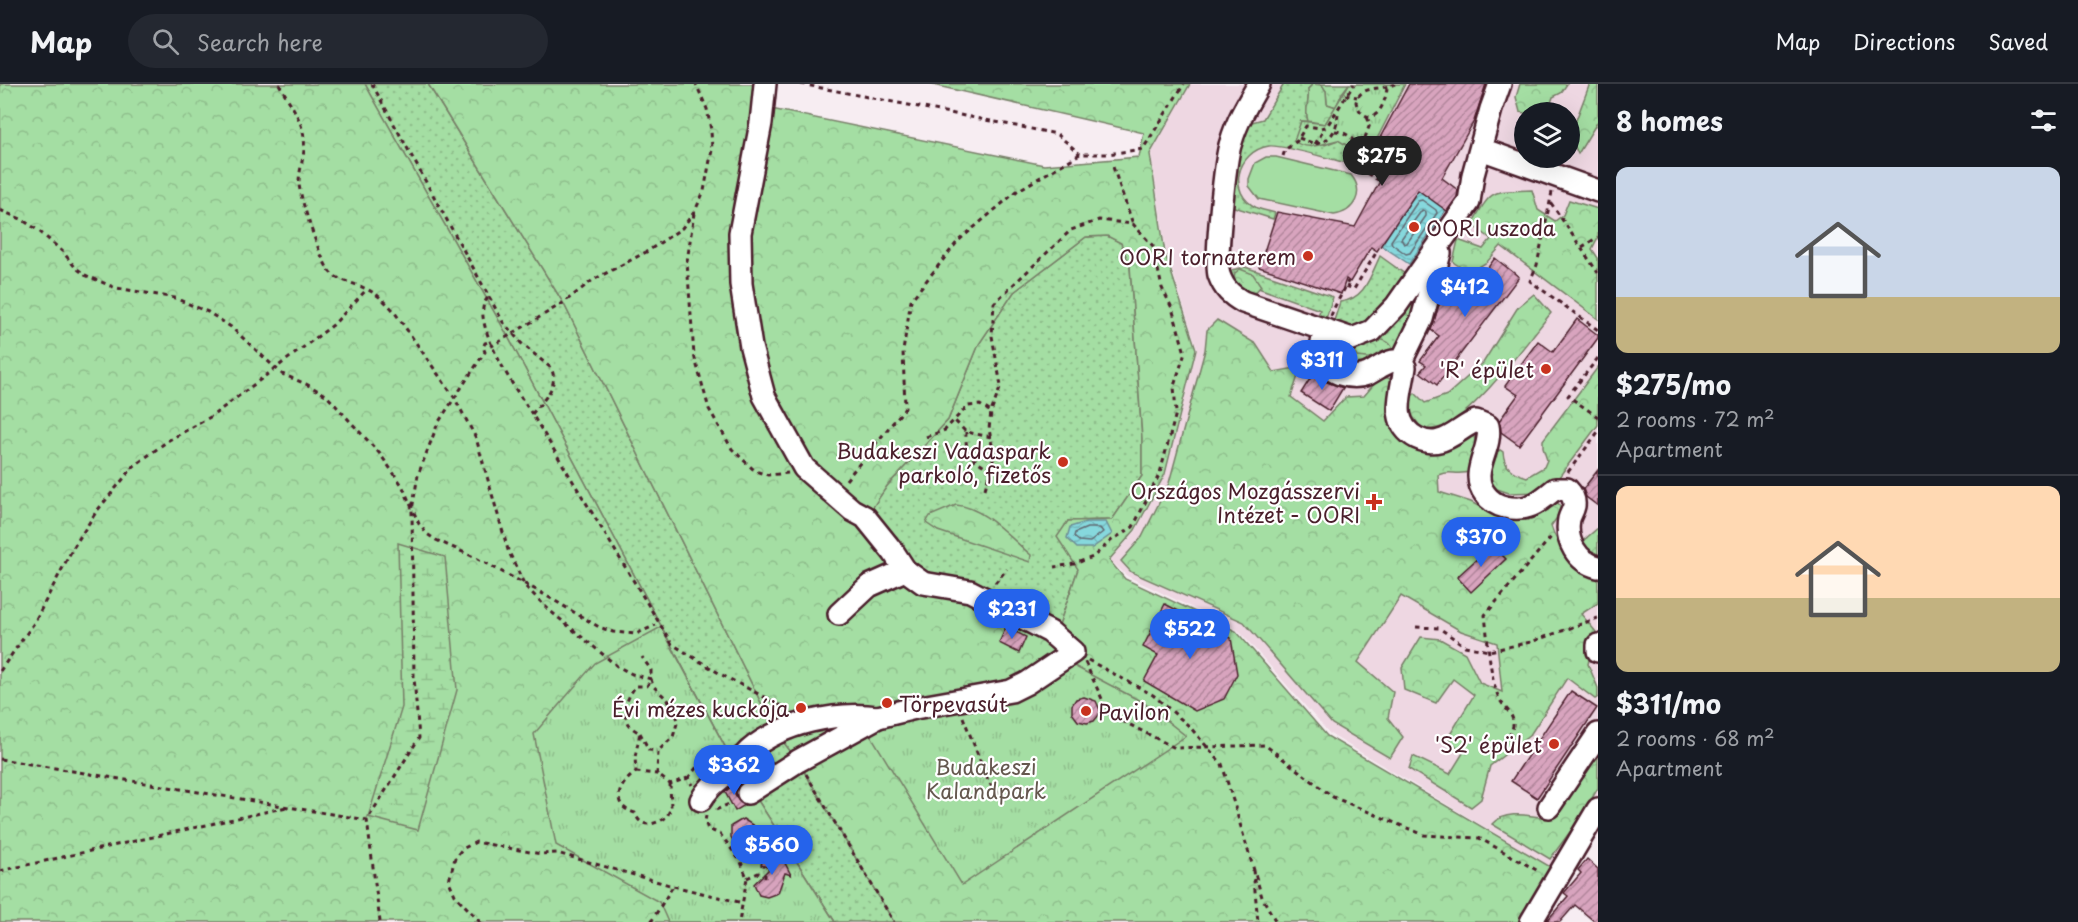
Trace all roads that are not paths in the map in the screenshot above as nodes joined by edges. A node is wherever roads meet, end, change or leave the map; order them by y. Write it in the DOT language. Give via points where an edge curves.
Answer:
graph roads {
  1 [pos="765,84"];
  2 [pos="1258,84"];
  3 [pos="1500,84"];
  4 [pos="1481,148"];
  5 [pos="1598,191"];
  6 [pos="1444,239"];
  7 [pos="1325,331"];
  8 [pos="1401,362"];
  9 [pos="1598,567"];
  10 [pos="905,570"];
  11 [pos="839,614"];
  12 [pos="1598,645"];
  13 [pos="1598,651"];
  14 [pos="878,717"];
  15 [pos="1598,734"];
  16 [pos="740,798"];
  17 [pos="704,807"];
  18 [pos="1549,807"];
  19 [pos="1598,809"];
  20 [pos="1531,922"];
  1 -- 10 [label="street" via="740,233 741,284 764,396 804,468 865,517"];
  2 -- 7 [label="street" via="1230,144 1218,273 1228,292 1243,303"];
  3 -- 4 [label="street"];
  4 -- 5 [label="street"];
  4 -- 6 [label="street" via="1469,202"];
  6 -- 7 [label="street" via="1396,306 1372,331 1352,339"];
  6 -- 8 [label="street" via="1422,319"];
  7 -- 8 [label="street" via="1320,354 1337,373 1367,374 1396,360"];
  8 -- 9 [label="street" via="1405,367 1398,409 1404,429 1424,441 1439,442 1476,421 1483,422 1489,433 1479,473 1484,492 1499,506 1521,509 1537,505 1555,489 1567,489 1574,499 1567,531 1571,545 1579,557"];
  10 -- 11 [label="street" via="869,586"];
  10 -- 14 [label="street" via="923,583 970,591 1050,632 1073,652 1011,691"];
  12 -- 13 [label="street"];
  14 -- 16 [label="street"];
  14 -- 17 [label="street" via="857,714 805,723 773,735 709,787"];
  15 -- 18 [label="street"];
  19 -- 20 [label="street"];
}
